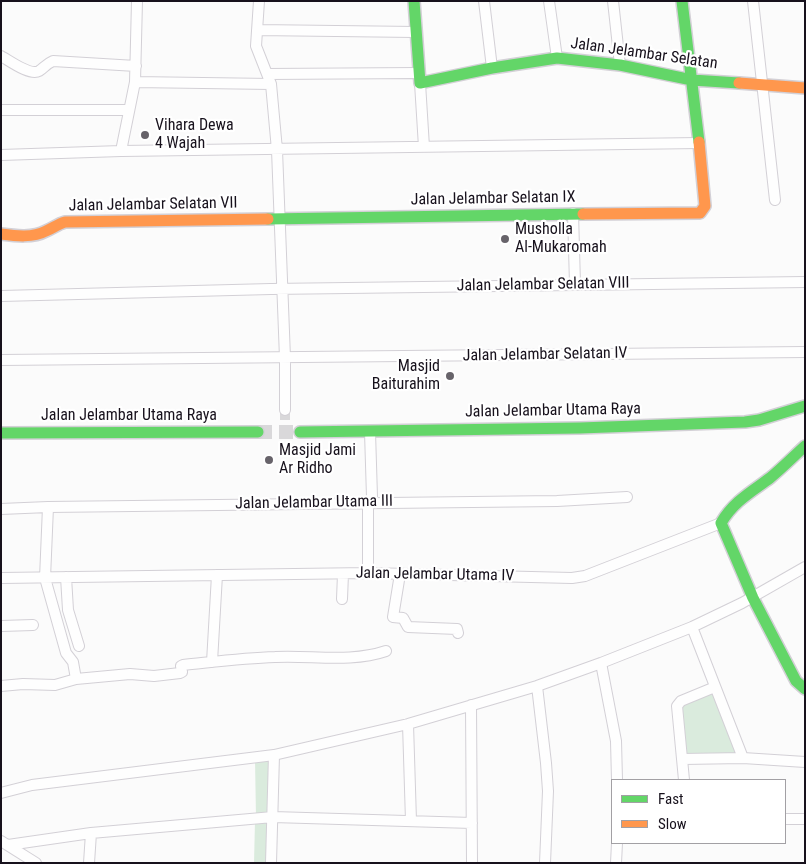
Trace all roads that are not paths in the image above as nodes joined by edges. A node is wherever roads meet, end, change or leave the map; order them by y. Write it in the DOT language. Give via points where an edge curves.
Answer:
graph roads {
  1 [pos="137,1"];
  2 [pos="259,1"];
  3 [pos="414,1"];
  4 [pos="484,1"];
  5 [pos="549,1"];
  6 [pos="613,1"];
  7 [pos="682,1"];
  8 [pos="753,1"];
  9 [pos="257,30"];
  10 [pos="415,32"];
  11 [pos="1,56"];
  12 [pos="557,58"];
  13 [pos="136,66"];
  14 [pos="620,66"];
  15 [pos="492,68"];
  16 [pos="420,78"];
  17 [pos="269,79"];
  18 [pos="692,80"];
  19 [pos="136,82"];
  20 [pos="762,86"];
  21 [pos="805,88"];
  22 [pos="1,110"];
  23 [pos="129,110"];
  24 [pos="699,143"];
  25 [pos="424,147"];
  26 [pos="276,150"];
  27 [pos="121,151"];
  28 [pos="1,155"];
  29 [pos="775,200"];
  30 [pos="573,213"];
  31 [pos="279,220"];
  32 [pos="1,234"];
  33 [pos="805,282"];
  34 [pos="575,284"];
  35 [pos="281,290"];
  36 [pos="1,296"];
  37 [pos="805,352"];
  38 [pos="285,358"];
  39 [pos="1,360"];
  40 [pos="805,406"];
  41 [pos="285,410"];
  42 [pos="258,432"];
  43 [pos="300,432"];
  44 [pos="370,432"];
  45 [pos="1,433"];
  46 [pos="802,453"];
  47 [pos="627,497"];
  48 [pos="368,503"];
  49 [pos="48,507"];
  50 [pos="1,509"];
  51 [pos="721,523"];
  52 [pos="805,567"];
  53 [pos="368,573"];
  54 [pos="343,574"];
  55 [pos="400,574"];
  56 [pos="216,575"];
  57 [pos="66,577"];
  58 [pos="1,578"];
  59 [pos="45,578"];
  60 [pos="753,598"];
  61 [pos="342,599"];
  62 [pos="33,625"];
  63 [pos="1,626"];
  64 [pos="692,627"];
  65 [pos="458,633"];
  66 [pos="79,646"];
  67 [pos="386,651"];
  68 [pos="212,662"];
  69 [pos="601,663"];
  70 [pos="76,678"];
  71 [pos="1,686"];
  72 [pos="537,686"];
  73 [pos="715,687"];
  74 [pos="805,689"];
  75 [pos="470,705"];
  76 [pos="408,724"];
  77 [pos="274,755"];
  78 [pos="743,758"];
  79 [pos="683,759"];
  80 [pos="805,762"];
  81 [pos="617,779"];
  82 [pos="684,779"];
  83 [pos="1,793"];
  84 [pos="273,817"];
  85 [pos="786,819"];
  86 [pos="805,820"];
  87 [pos="411,821"];
  88 [pos="472,822"];
  89 [pos="91,833"];
  90 [pos="5,843"];
  91 [pos="617,844"];
  92 [pos="36,863"];
  93 [pos="89,863"];
  94 [pos="272,863"];
  95 [pos="472,863"];
  96 [pos="545,863"];
  97 [pos="616,863"];
  1 -- 13 [label="street"];
  2 -- 9 [label="street"];
  3 -- 10 [label="street"];
  4 -- 15 [label="street"];
  5 -- 12 [label="street"];
  6 -- 14 [label="street"];
  7 -- 18 [label="street"];
  8 -- 20 [label="street"];
  9 -- 10 [label="street"];
  9 -- 17 [label="street" via="256,46"];
  10 -- 16 [label="street"];
  11 -- 13 [label="street" via="31,72 38,72 48,63 57,61"];
  12 -- 14 [label="street, Jalan Jelambar Selatan"];
  12 -- 15 [label="street, Jalan Jelambar Selatan"];
  13 -- 19 [label="street"];
  14 -- 18 [label="street, Jalan Jelambar Selatan"];
  15 -- 16 [label="street, Jalan Jelambar Selatan"];
  16 -- 17 [label="street, Jalan Jelambar Selatan"];
  16 -- 25 [label="street"];
  17 -- 19 [label="street, Jalan Jelambar Selatan"];
  17 -- 26 [label="street"];
  18 -- 20 [label="street, Jalan Jelambar Selatan"];
  18 -- 24 [label="street"];
  19 -- 23 [label="street"];
  20 -- 21 [label="street, Jalan Jelambar Selatan"];
  20 -- 29 [label="street"];
  22 -- 23 [label="street"];
  23 -- 27 [label="street"];
  24 -- 25 [label="street"];
  24 -- 30 [label="street, Jalan Jelambar Selatan IX" via="705,206 700,213"];
  25 -- 26 [label="street"];
  26 -- 27 [label="street"];
  26 -- 31 [label="street"];
  27 -- 28 [label="street"];
  30 -- 31 [label="street, Jalan Jelambar Selatan IX"];
  30 -- 34 [label="street"];
  31 -- 32 [label="street, Jalan Jelambar Selatan VII" via="65,222 37,234"];
  31 -- 35 [label="street"];
  33 -- 34 [label="street, Jalan Jelambar Selatan VIII"];
  34 -- 35 [label="street, Jalan Jelambar Selatan VIII"];
  35 -- 36 [label="street, Jalan Jelambar Selatan VIII"];
  35 -- 38 [label="street"];
  37 -- 38 [label="street, Jalan Jelambar Selatan IV"];
  38 -- 39 [label="street, Jalan Jelambar Selatan IV"];
  38 -- 41 [label="street"];
  40 -- 44 [label="street, Jalan Jelambar Utama Raya" via="745,422"];
  42 -- 45 [label="street, Jalan Jelambar Utama Raya"];
  43 -- 44 [label="street, Jalan Jelambar Utama Raya"];
  44 -- 48 [label="street" via="372,497"];
  46 -- 51 [label="street" via="738,499"];
  47 -- 48 [label="street, Jalan Jelambar Utama III"];
  48 -- 49 [label="street, Jalan Jelambar Utama III"];
  48 -- 53 [label="street"];
  49 -- 50 [label="street, Jalan Jelambar Utama III"];
  49 -- 59 [label="street"];
  51 -- 55 [label="street, Jalan Jelambar Utama IV" via="585,576"];
  51 -- 60 [label="street"];
  52 -- 60 [label="street"];
  53 -- 54 [label="street, Jalan Jelambar Utama IV"];
  53 -- 55 [label="street, Jalan Jelambar Utama IV"];
  54 -- 56 [label="street, Jalan Jelambar Utama IV"];
  54 -- 61 [label="street"];
  55 -- 65 [label="street" via="394,617 403,618 408,627 457,629"];
  56 -- 57 [label="street, Jalan Jelambar Utama IV"];
  56 -- 68 [label="street"];
  57 -- 59 [label="street, Jalan Jelambar Utama IV"];
  57 -- 66 [label="street" via="68,610"];
  58 -- 59 [label="street, Jalan Jelambar Utama IV"];
  59 -- 70 [label="street"];
  60 -- 64 [label="street"];
  60 -- 74 [label="street" via="796,681"];
  62 -- 63 [label="street"];
  64 -- 69 [label="street"];
  64 -- 73 [label="street"];
  67 -- 68 [label="street" via="371,656 276,657"];
  68 -- 70 [label="street" via="183,665 180,673"];
  69 -- 72 [label="street"];
  69 -- 81 [label="street" via="616,741"];
  70 -- 71 [label="street" via="55,684"];
  72 -- 75 [label="street"];
  72 -- 96 [label="street" via="548,791"];
  73 -- 78 [label="street"];
  73 -- 79 [label="street" via="678,703"];
  75 -- 76 [label="street"];
  75 -- 88 [label="street"];
  76 -- 77 [label="street"];
  76 -- 87 [label="street"];
  77 -- 83 [label="street" via="32,785"];
  77 -- 84 [label="street"];
  78 -- 79 [label="street"];
  78 -- 80 [label="street"];
  79 -- 82 [label="street"];
  84 -- 87 [label="street"];
  84 -- 89 [label="street"];
  84 -- 94 [label="street"];
  85 -- 86 [label="street"];
  87 -- 88 [label="street"];
  88 -- 95 [label="street"];
  89 -- 90 [label="street"];
  89 -- 93 [label="street"];
  90 -- 92 [label="street"];
  91 -- 97 [label="street"];
}
